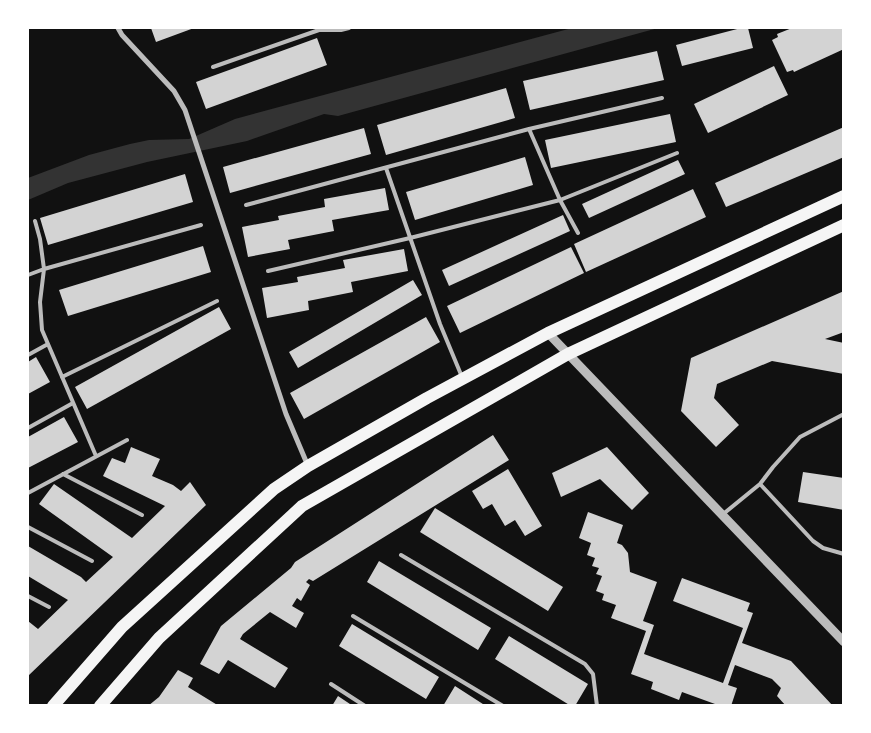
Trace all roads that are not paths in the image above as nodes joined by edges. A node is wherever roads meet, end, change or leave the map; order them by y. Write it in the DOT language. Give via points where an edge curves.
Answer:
graph roads {
  1 [pos="118,28"];
  2 [pos="349,28"];
  3 [pos="319,29"];
  4 [pos="213,67"];
  5 [pos="662,98"];
  6 [pos="529,129"];
  7 [pos="677,153"];
  8 [pos="386,168"];
  9 [pos="844,196"];
  10 [pos="560,200"];
  11 [pos="246,205"];
  12 [pos="35,221"];
  13 [pos="201,225"];
  14 [pos="844,225"];
  15 [pos="578,233"];
  16 [pos="410,238"];
  17 [pos="44,269"];
  18 [pos="268,271"];
  19 [pos="28,275"];
  20 [pos="217,301"];
  21 [pos="548,333"];
  22 [pos="48,344"];
  23 [pos="568,354"];
  24 [pos="28,355"];
  25 [pos="62,377"];
  26 [pos="463,379"];
  27 [pos="73,403"];
  28 [pos="844,414"];
  29 [pos="28,428"];
  30 [pos="127,440"];
  31 [pos="96,456"];
  32 [pos="308,466"];
  33 [pos="63,474"];
  34 [pos="760,484"];
  35 [pos="28,493"];
  36 [pos="142,515"];
  37 [pos="722,515"];
  38 [pos="28,527"];
  39 [pos="844,554"];
  40 [pos="401,555"];
  41 [pos="92,561"];
  42 [pos="28,596"];
  43 [pos="49,608"];
  44 [pos="353,616"];
  45 [pos="844,642"];
  46 [pos="331,684"];
  47 [pos="53,706"];
  48 [pos="100,706"];
  49 [pos="365,706"];
  50 [pos="503,706"];
  51 [pos="597,706"];
  1 -- 32 [label="street" via="174,91 185,110 286,414"];
  2 -- 3 [label="lane"];
  3 -- 4 [label="lane"];
  5 -- 6 [label="lane"];
  6 -- 8 [label="lane"];
  6 -- 10 [label="lane"];
  7 -- 10 [label="lane"];
  8 -- 11 [label="lane"];
  8 -- 16 [label="lane"];
  9 -- 21 [label="main road"];
  10 -- 15 [label="lane"];
  10 -- 16 [label="lane"];
  12 -- 17 [label="lane"];
  13 -- 17 [label="lane"];
  14 -- 23 [label="main road"];
  16 -- 18 [label="lane"];
  16 -- 26 [label="lane"];
  17 -- 19 [label="lane"];
  17 -- 22 [label="lane" via="40,302 42,330"];
  20 -- 25 [label="lane"];
  21 -- 23 [label="street"];
  21 -- 26 [label="main road"];
  22 -- 24 [label="lane"];
  22 -- 25 [label="lane"];
  23 -- 37 [label="street"];
  23 -- 48 [label="main road" via="302,506 158,638"];
  25 -- 27 [label="lane"];
  26 -- 32 [label="main road"];
  27 -- 29 [label="lane"];
  27 -- 31 [label="lane"];
  28 -- 34 [label="lane" via="800,437"];
  30 -- 31 [label="lane"];
  31 -- 33 [label="lane"];
  32 -- 47 [label="main road" via="274,489 122,627"];
  33 -- 35 [label="lane"];
  33 -- 36 [label="lane"];
  34 -- 37 [label="lane"];
  34 -- 39 [label="lane" via="813,541 823,548"];
  37 -- 45 [label="street"];
  38 -- 41 [label="lane"];
  40 -- 51 [label="lane" via="585,664 593,674"];
  42 -- 43 [label="lane"];
  44 -- 50 [label="lane"];
  46 -- 49 [label="lane"];
}
